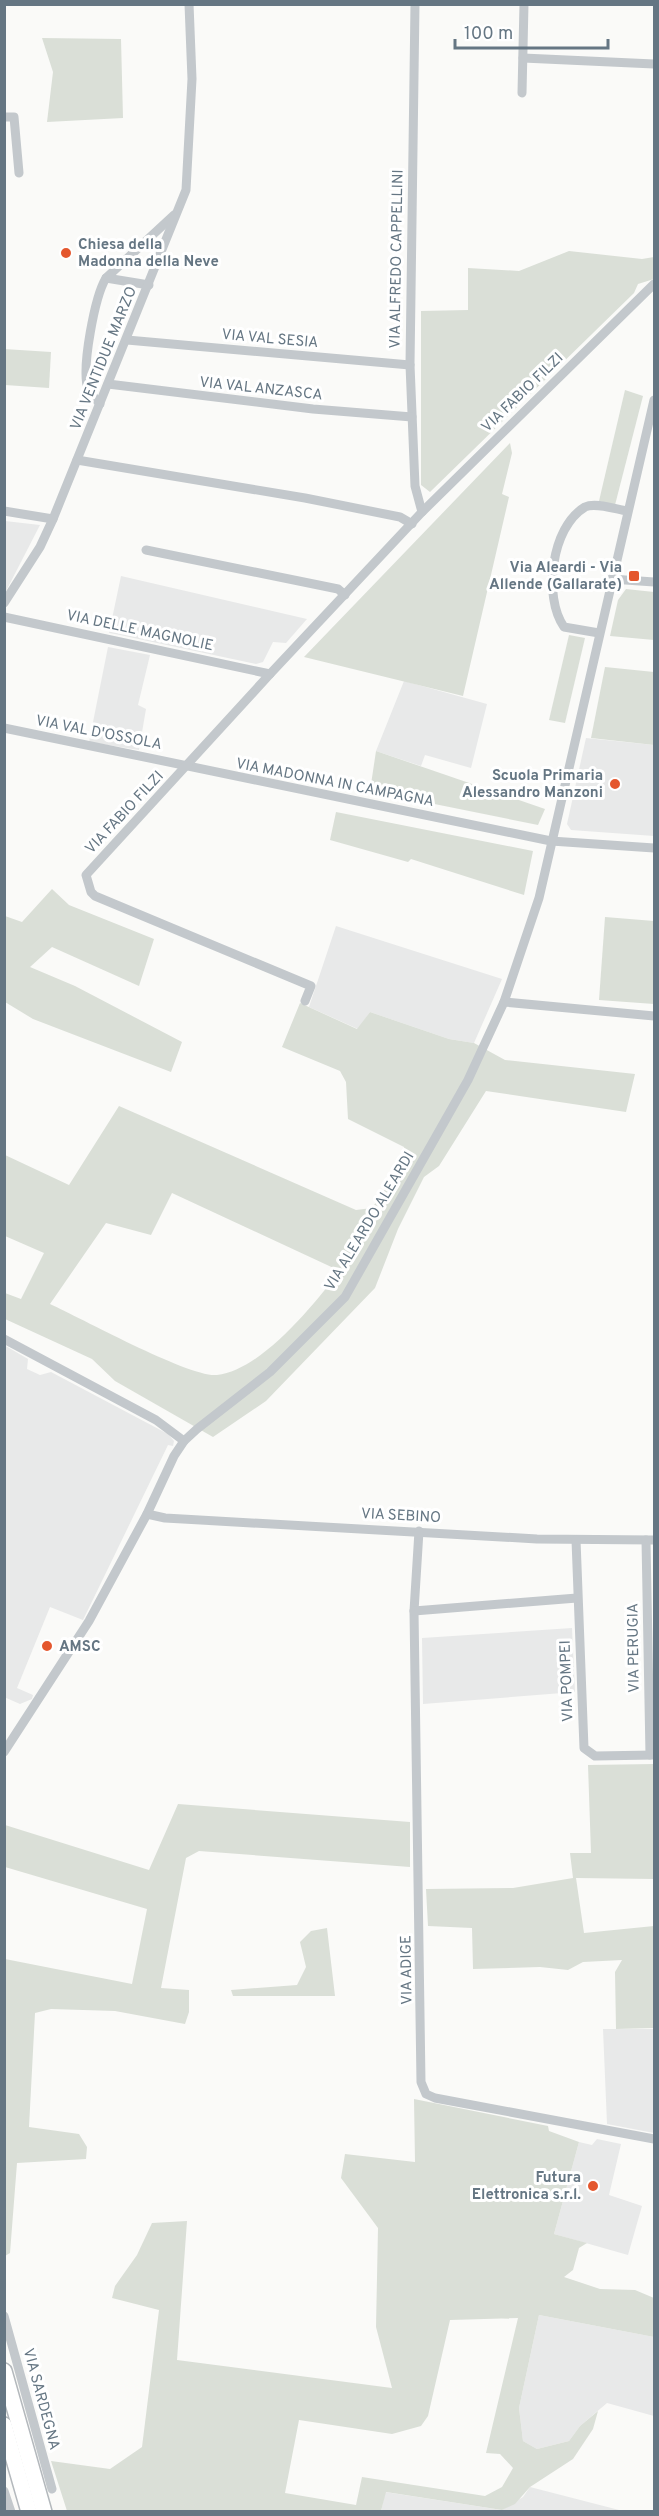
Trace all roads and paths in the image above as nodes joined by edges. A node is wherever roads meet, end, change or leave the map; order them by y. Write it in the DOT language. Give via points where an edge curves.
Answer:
graph roads {
  1 [pos="189,4"];
  2 [pos="415,4"];
  3 [pos="524,4"];
  4 [pos="524,58"];
  5 [pos="654,64"];
  6 [pos="522,93"];
  7 [pos="4,117"];
  8 [pos="19,173"];
  9 [pos="176,214"];
  10 [pos="106,278"];
  11 [pos="654,284"];
  12 [pos="149,285"];
  13 [pos="127,340"];
  14 [pos="410,365"];
  15 [pos="108,384"];
  16 [pos="654,400"];
  17 [pos="100,404"];
  18 [pos="412,417"];
  19 [pos="77,460"];
  20 [pos="4,511"];
  21 [pos="627,511"];
  22 [pos="422,512"];
  23 [pos="53,519"];
  24 [pos="412,524"];
  25 [pos="146,550"];
  26 [pos="611,579"];
  27 [pos="654,582"];
  28 [pos="345,595"];
  29 [pos="4,603"];
  30 [pos="4,617"];
  31 [pos="599,633"];
  32 [pos="270,674"];
  33 [pos="4,728"];
  34 [pos="188,765"];
  35 [pos="551,841"];
  36 [pos="654,848"];
  37 [pos="305,1001"];
  38 [pos="504,1002"];
  39 [pos="654,1016"];
  40 [pos="4,1339"];
  41 [pos="184,1441"];
  42 [pos="147,1514"];
  43 [pos="419,1531"];
  44 [pos="576,1540"];
  45 [pos="650,1540"];
  46 [pos="577,1598"];
  47 [pos="414,1611"];
  48 [pos="4,1752"];
  49 [pos="652,1755"];
  50 [pos="654,2139"];
  51 [pos="4,2316"];
  52 [pos="4,2371"];
  53 [pos="4,2426"];
  54 [pos="52,2489"];
  55 [pos="4,2491"];
  56 [pos="10,2511"];
  57 [pos="29,2511"];
  58 [pos="44,2511"];
  1 -- 9 [label="street, VIA VENTIDUE MARZO" via="189,144 186,190"];
  2 -- 14 [label="street, VIA ALFREDO CAPPELLINI"];
  3 -- 4 [label="street"];
  4 -- 5 [label="street"];
  4 -- 6 [label="street"];
  7 -- 8 [label="street" via="14,117"];
  9 -- 10 [label="street"];
  9 -- 12 [label="street, VIA VENTIDUE MARZO"];
  10 -- 12 [label="street"];
  10 -- 17 [label="street" via="96,299 88,352 88,388"];
  11 -- 22 [label="street, VIA FABIO FILZI"];
  12 -- 13 [label="street, VIA VENTIDUE MARZO"];
  13 -- 14 [label="street, VIA VAL SESIA"];
  13 -- 15 [label="street, VIA VENTIDUE MARZO"];
  14 -- 18 [label="street, VIA ALFREDO CAPPELLINI"];
  15 -- 17 [label="street, VIA VENTIDUE MARZO"];
  15 -- 18 [label="street, VIA VAL ANZASCA"];
  16 -- 21 [label="street, VIA ALEARDO ALEARDI"];
  17 -- 19 [label="street, VIA VENTIDUE MARZO"];
  18 -- 22 [label="street, VIA ALFREDO CAPPELLINI" via="415,486"];
  19 -- 23 [label="street, VIA VENTIDUE MARZO"];
  19 -- 24 [label="street" via="305,498"];
  20 -- 23 [label="street"];
  21 -- 26 [label="street, VIA ALEARDO ALEARDI"];
  21 -- 31 [label="street" via="585,507 568,529 554,561 551,591 558,618 564,627"];
  22 -- 24 [label="street, VIA FABIO FILZI"];
  23 -- 29 [label="street, VIA VENTIDUE MARZO"];
  24 -- 28 [label="street, VIA FABIO FILZI"];
  25 -- 28 [label="street" via="338,589"];
  26 -- 27 [label="street"];
  26 -- 31 [label="street, VIA ALEARDO ALEARDI"];
  28 -- 32 [label="street, VIA FABIO FILZI"];
  30 -- 32 [label="street, VIA DELLE MAGNOLIE"];
  31 -- 35 [label="street, VIA ALEARDO ALEARDI"];
  32 -- 34 [label="street, VIA FABIO FILZI"];
  33 -- 34 [label="street, VIA VAL D'OSSOLA"];
  34 -- 35 [label="street, VIA MADONNA IN CAMPAGNA"];
  34 -- 37 [label="street, VIA FABIO FILZI" via="86,875 91,892 311,986"];
  35 -- 36 [label="street, VIA MADONNA IN CAMPAGNA"];
  35 -- 38 [label="street, VIA ALEARDO ALEARDI" via="539,898"];
  38 -- 39 [label="street"];
  38 -- 41 [label="street, VIA ALEARDO ALEARDI" via="468,1080 345,1297 270,1372"];
  40 -- 41 [label="street" via="156,1420"];
  41 -- 42 [label="street, VIA ALEARDO ALEARDI"];
  42 -- 43 [label="street, VIA SEBINO"];
  42 -- 48 [label="street, VIA ALEARDO ALEARDI" via="89,1621"];
  43 -- 44 [label="street, VIA SEBINO"];
  43 -- 47 [label="street, VIA ADIGE"];
  44 -- 45 [label="street, VIA SEBINO"];
  44 -- 46 [label="street, VIA POMPEI"];
  45 -- 49 [label="street, VIA PERUGIA"];
  46 -- 47 [label="street"];
  46 -- 49 [label="street, VIA POMPEI" via="584,1748 595,1756"];
  47 -- 50 [label="street, VIA ADIGE" via="421,2082 426,2094"];
  51 -- 54 [label="street, VIA SARDEGNA"];
  52 -- 58 [label="highway"];
  53 -- 57 [label="highway"];
  55 -- 56 [label="street"];
}
